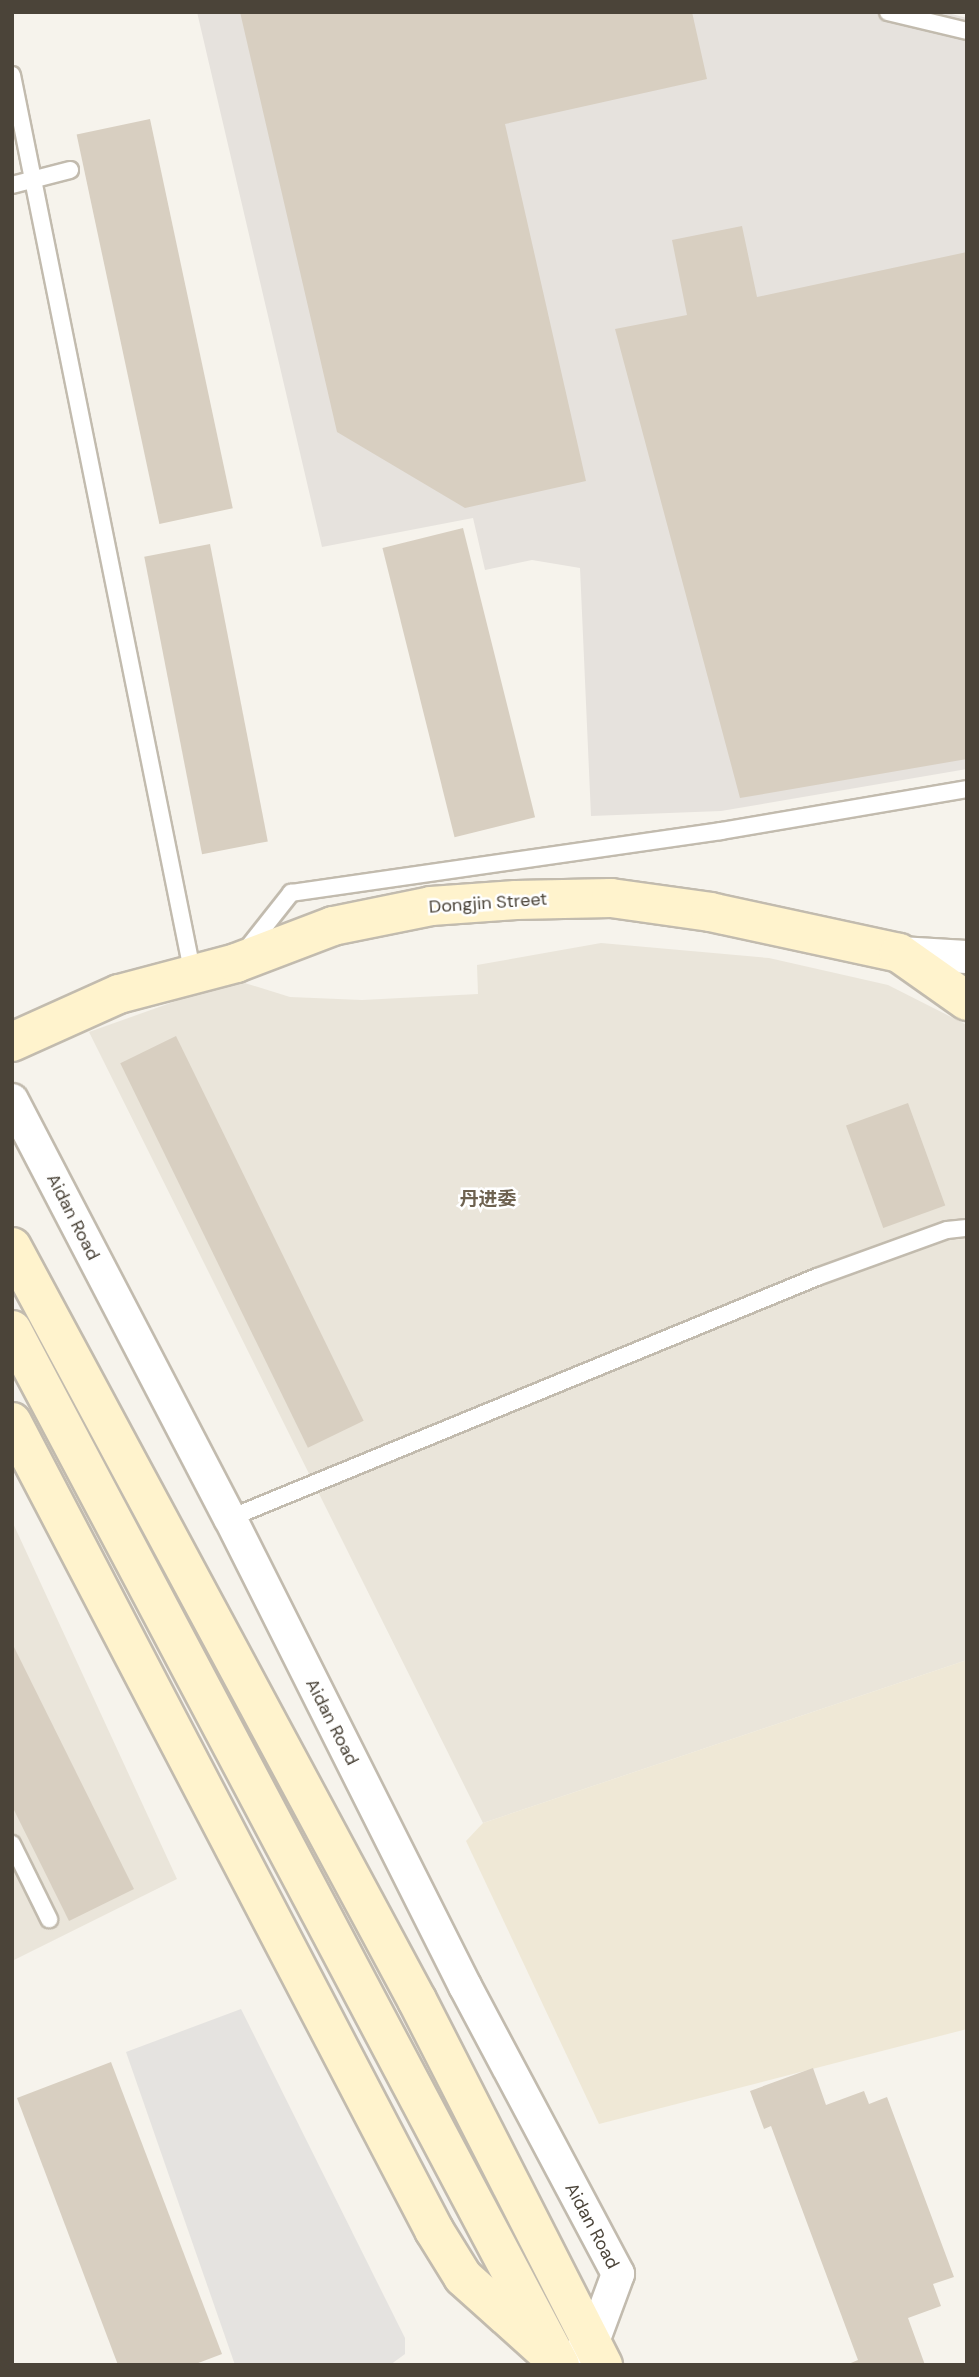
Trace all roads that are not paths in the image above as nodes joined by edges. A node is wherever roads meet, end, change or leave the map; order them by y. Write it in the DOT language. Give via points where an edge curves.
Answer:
graph roads {
  1 [pos="888,12"];
  2 [pos="967,31"];
  3 [pos="12,75"];
  4 [pos="70,170"];
  5 [pos="34,179"];
  6 [pos="12,185"];
  7 [pos="967,789"];
  8 [pos="899,953"];
  9 [pos="967,957"];
  10 [pos="236,963"];
  11 [pos="193,976"];
  12 [pos="967,1001"];
  13 [pos="12,1042"];
  14 [pos="12,1100"];
  15 [pos="967,1228"];
  16 [pos="12,1247"];
  17 [pos="12,1330"];
  18 [pos="18,1445"];
  19 [pos="230,1518"];
  20 [pos="12,1844"];
  21 [pos="50,1919"];
  22 [pos="572,2361"];
  1 -- 2 [label="lane"];
  3 -- 5 [label="lane"];
  4 -- 5 [label="lane"];
  5 -- 6 [label="lane"];
  5 -- 11 [label="lane"];
  7 -- 10 [label="lane" via="721,831 290,893"];
  8 -- 9 [label="street"];
  8 -- 10 [label="main road, Dongjin Street" via="710,912 611,898 431,906 333,926"];
  8 -- 12 [label="main road, Dongjin Street"];
  10 -- 11 [label="main road, Dongjin Street"];
  11 -- 13 [label="main road, Dongjin Street" via="119,994"];
  14 -- 19 [label="street, Aidan Road"];
  15 -- 19 [label="lane" via="947,1230 817,1277"];
  16 -- 22 [label="main road" via="417,2000"];
  17 -- 22 [label="main road"];
  18 -- 22 [label="main road" via="434,2230 463,2277"];
  19 -- 22 [label="street, Aidan Road" via="465,1986 618,2274"];
  20 -- 21 [label="lane"];
}
